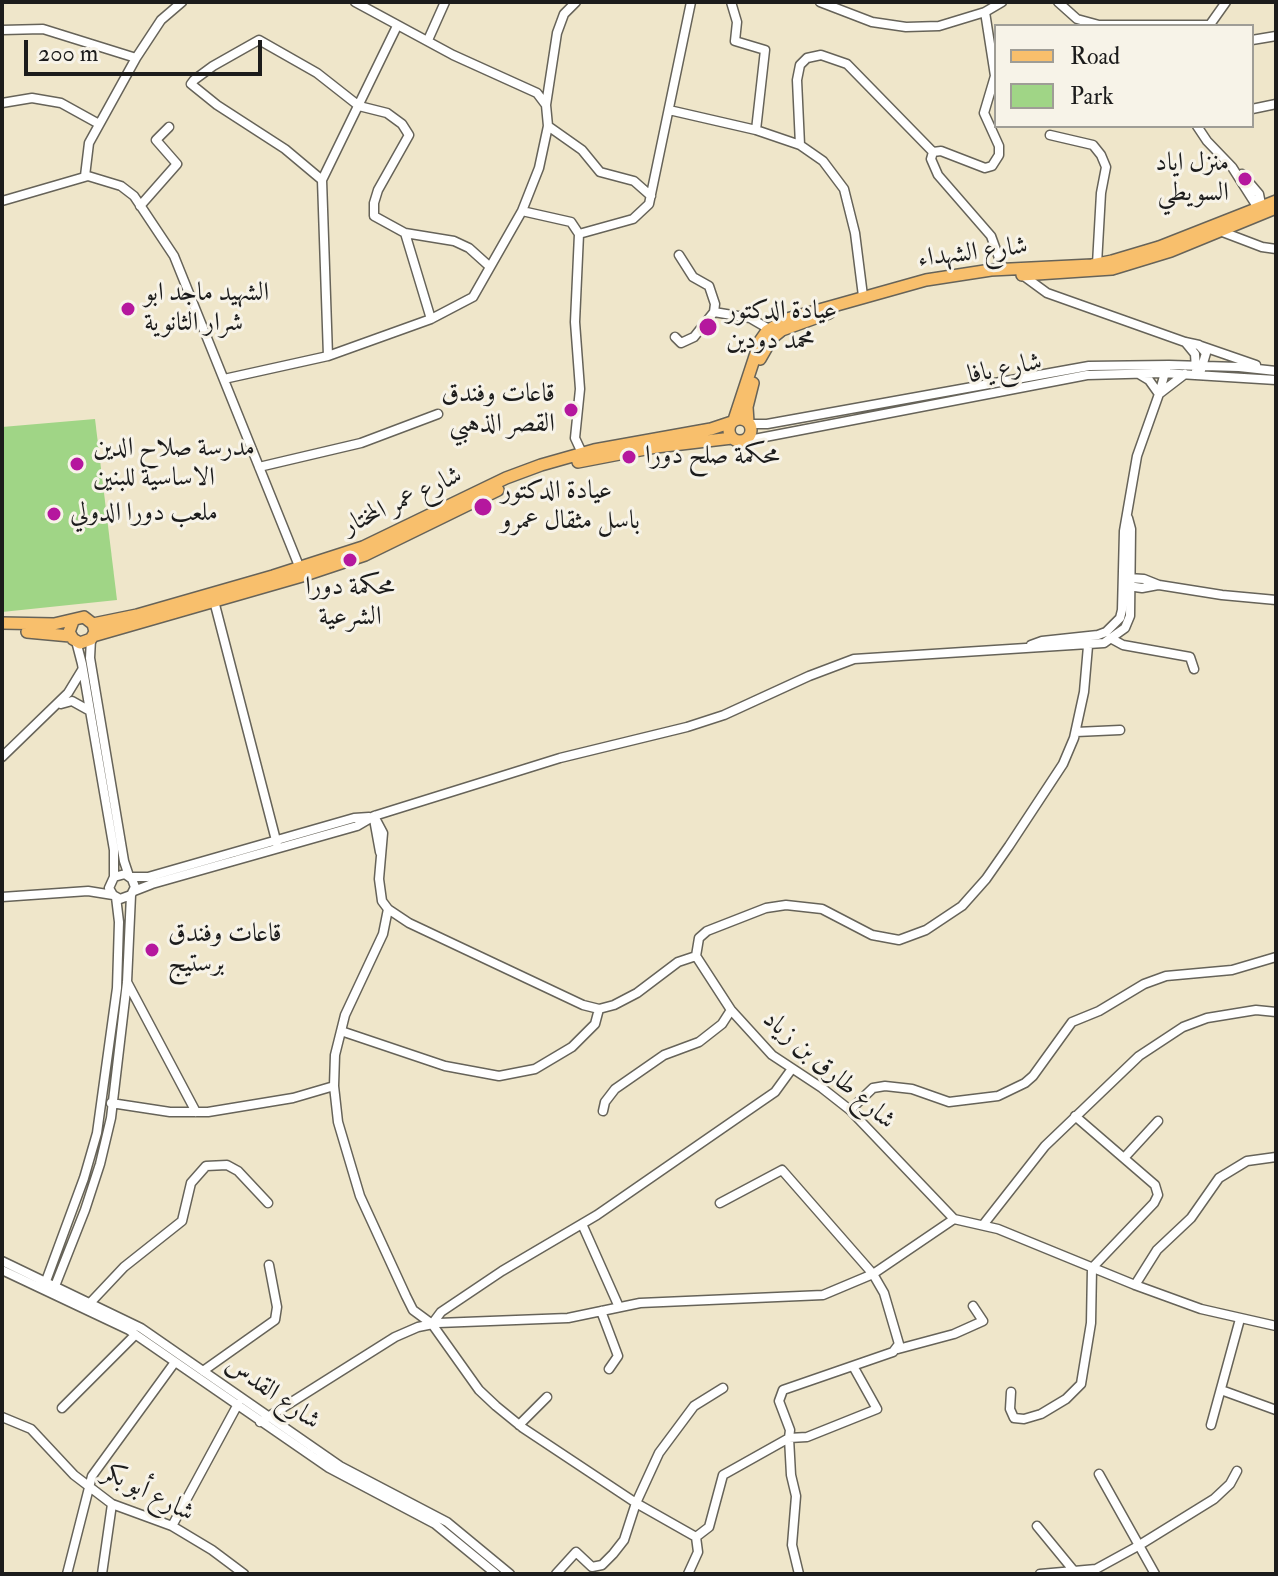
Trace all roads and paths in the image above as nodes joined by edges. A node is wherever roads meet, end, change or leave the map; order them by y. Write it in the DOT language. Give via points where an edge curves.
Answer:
graph roads {
  1 [pos="182,2"];
  2 [pos="355,2"];
  3 [pos="445,2"];
  4 [pos="576,2"];
  5 [pos="691,2"];
  6 [pos="731,2"];
  7 [pos="820,2"];
  8 [pos="1002,2"];
  9 [pos="1058,2"];
  10 [pos="1226,2"];
  11 [pos="985,12"];
  12 [pos="1095,24"];
  13 [pos="1211,24"];
  14 [pos="397,26"];
  15 [pos="2,30"];
  16 [pos="1276,36"];
  17 [pos="428,40"];
  18 [pos="1254,40"];
  19 [pos="136,58"];
  20 [pos="994,70"];
  21 [pos="994,79"];
  22 [pos="2,103"];
  23 [pos="1276,104"];
  24 [pos="546,105"];
  25 [pos="359,106"];
  26 [pos="1254,109"];
  27 [pos="669,110"];
  28 [pos="99,124"];
  29 [pos="548,126"];
  30 [pos="169,127"];
  31 [pos="1198,128"];
  32 [pos="756,130"];
  33 [pos="1050,135"];
  34 [pos="800,145"];
  35 [pos="933,152"];
  36 [pos="85,176"];
  37 [pos="322,180"];
  38 [pos="651,196"];
  39 [pos="2,201"];
  40 [pos="1276,201"];
  41 [pos="140,206"];
  42 [pos="1260,208"];
  43 [pos="1276,208"];
  44 [pos="522,211"];
  45 [pos="1219,230"];
  46 [pos="405,233"];
  47 [pos="579,234"];
  48 [pos="1276,249"];
  49 [pos="679,255"];
  50 [pos="1097,264"];
  51 [pos="489,266"];
  52 [pos="1013,271"];
  53 [pos="863,296"];
  54 [pos="714,312"];
  55 [pos="431,319"];
  56 [pos="769,329"];
  57 [pos="675,337"];
  58 [pos="1185,342"];
  59 [pos="1200,346"];
  60 [pos="328,356"];
  61 [pos="1166,369"];
  62 [pos="1199,369"];
  63 [pos="1134,373"];
  64 [pos="1186,373"];
  65 [pos="1275,374"];
  66 [pos="224,379"];
  67 [pos="1159,394"];
  68 [pos="438,414"];
  69 [pos="733,421"];
  70 [pos="749,423"];
  71 [pos="732,438"];
  72 [pos="744,441"];
  73 [pos="582,453"];
  74 [pos="259,467"];
  75 [pos="301,572"];
  76 [pos="1127,582"];
  77 [pos="213,598"];
  78 [pos="1276,600"];
  79 [pos="73,621"];
  80 [pos="2,623"];
  81 [pos="2,631"];
  82 [pos="93,633"];
  83 [pos="73,638"];
  84 [pos="1112,639"];
  85 [pos="1083,643"];
  86 [pos="83,667"];
  87 [pos="1194,669"];
  88 [pos="56,706"];
  89 [pos="90,711"];
  90 [pos="1120,730"];
  91 [pos="1076,732"];
  92 [pos="2,757"];
  93 [pos="400,808"];
  94 [pos="374,816"];
  95 [pos="357,826"];
  96 [pos="379,834"];
  97 [pos="277,844"];
  98 [pos="130,876"];
  99 [pos="112,878"];
  100 [pos="88,891"];
  101 [pos="133,893"];
  102 [pos="114,896"];
  103 [pos="2,897"];
  104 [pos="388,909"];
  105 [pos="696,956"];
  106 [pos="1276,957"];
  107 [pos="127,982"];
  108 [pos="599,1009"];
  109 [pos="731,1010"];
  110 [pos="1276,1012"];
  111 [pos="341,1031"];
  112 [pos="791,1070"];
  113 [pos="334,1086"];
  114 [pos="102,1103"];
  115 [pos="113,1104"];
  116 [pos="850,1110"];
  117 [pos="603,1111"];
  118 [pos="196,1112"];
  119 [pos="1075,1116"];
  120 [pos="1158,1121"];
  121 [pos="1276,1157"];
  122 [pos="1124,1158"];
  123 [pos="268,1203"];
  124 [pos="720,1203"];
  125 [pos="954,1219"];
  126 [pos="582,1224"];
  127 [pos="983,1225"];
  128 [pos="2,1261"];
  129 [pos="269,1265"];
  130 [pos="1092,1268"];
  131 [pos="4,1274"];
  132 [pos="873,1274"];
  133 [pos="1135,1285"];
  134 [pos="49,1286"];
  135 [pos="91,1302"];
  136 [pos="973,1306"];
  137 [pos="619,1307"];
  138 [pos="601,1311"];
  139 [pos="1240,1319"];
  140 [pos="432,1324"];
  141 [pos="1276,1326"];
  142 [pos="135,1335"];
  143 [pos="898,1349"];
  144 [pos="175,1362"];
  145 [pos="853,1366"];
  146 [pos="609,1369"];
  147 [pos="203,1371"];
  148 [pos="723,1388"];
  149 [pos="1221,1390"];
  150 [pos="1011,1392"];
  151 [pos="547,1397"];
  152 [pos="240,1402"];
  153 [pos="62,1408"];
  154 [pos="1276,1410"];
  155 [pos="2,1417"];
  156 [pos="264,1419"];
  157 [pos="519,1425"];
  158 [pos="1211,1425"];
  159 [pos="789,1438"];
  160 [pos="1237,1471"];
  161 [pos="1099,1474"];
  162 [pos="88,1488"];
  163 [pos="636,1503"];
  164 [pos="112,1504"];
  165 [pos="172,1526"];
  166 [pos="1037,1526"];
  167 [pos="696,1537"];
  168 [pos="1138,1546"];
  169 [pos="1074,1571"];
  170 [pos="67,1574"];
  171 [pos="102,1574"];
  172 [pos="244,1574"];
  173 [pos="496,1574"];
  174 [pos="510,1574"];
  175 [pos="556,1574"];
  176 [pos="688,1574"];
  177 [pos="799,1574"];
  178 [pos="1040,1574"];
  179 [pos="1155,1574"];
  1 -- 19 [label="street" via="161,20"];
  2 -- 14 [label="street"];
  3 -- 17 [label="street"];
  4 -- 24 [label="street" via="557,33"];
  5 -- 27 [label="street"];
  6 -- 32 [label="street" via="735,41 765,50"];
  7 -- 11 [label="street" via="872,22 906,27 939,26"];
  8 -- 11 [label="street"];
  9 -- 12 [label="street" via="1077,19"];
  10 -- 13 [label="street"];
  11 -- 20 [label="street"];
  14 -- 17 [label="street"];
  14 -- 25 [label="street"];
  15 -- 19 [label="street" via="43,29"];
  16 -- 18 [label="street"];
  17 -- 24 [label="street" via="537,93"];
  19 -- 28 [label="street"];
  21 -- 35 [label="street" via="984,113 999,146 992,166 980,168"];
  22 -- 28 [label="street" via="32,98 61,103"];
  23 -- 26 [label="street"];
  24 -- 29 [label="street"];
  25 -- 37 [label="street"];
  25 -- 37 [label="street" via="317,73 259,40 191,84"];
  25 -- 46 [label="street" via="382,111 408,132 378,190 373,212"];
  27 -- 32 [label="street"];
  27 -- 38 [label="street"];
  28 -- 36 [label="street" via="89,143"];
  29 -- 38 [label="street" via="582,150 600,172 634,181"];
  29 -- 44 [label="street"];
  30 -- 41 [label="street" via="156,140 177,164"];
  31 -- 42 [label="street" via="1254,187"];
  32 -- 34 [label="street"];
  33 -- 50 [label="street" via="1093,145 1106,167"];
  34 -- 35 [label="street" via="798,69 807,58 821,55 841,60 859,73"];
  34 -- 53 [label="street" via="823,161 844,189"];
  35 -- 52 [label="street" via="938,175 991,236"];
  36 -- 39 [label="street"];
  36 -- 41 [label="street" via="121,186"];
  37 -- 60 [label="street"];
  38 -- 47 [label="street" via="633,219"];
  40 -- 42 [label="main road, شارع الشهداء"];
  41 -- 66 [label="street" via="174,256"];
  42 -- 43 [label="main road, شارع الشهداء"];
  42 -- 45 [label="main road, شارع الشهداء"];
  42 -- 50 [label="main road, شارع الشهداء" via="1159,247"];
  44 -- 47 [label="street" via="571,222"];
  44 -- 51 [label="street"];
  45 -- 48 [label="street"];
  45 -- 52 [label="main road, شارع الشهداء" via="1171,251 1092,273"];
  46 -- 51 [label="street" via="454,241"];
  46 -- 55 [label="street"];
  47 -- 73 [label="street" via="575,322 580,389 575,438"];
  49 -- 54 [label="street" via="693,277 709,286"];
  50 -- 52 [label="main road, شارع الشهداء"];
  51 -- 55 [label="street" via="473,297"];
  52 -- 53 [label="main road, شارع الشهداء" via="926,280"];
  52 -- 58 [label="street" via="1047,293"];
  52 -- 70 [label="main road, شارع الشهداء" via="926,286 782,330 762,354 747,407"];
  53 -- 56 [label="main road, شارع الشهداء"];
  54 -- 56 [label="street" via="750,318"];
  54 -- 57 [label="street" via="694,337 681,343"];
  55 -- 60 [label="street"];
  56 -- 69 [label="main road" via="752,359"];
  58 -- 59 [label="street"];
  58 -- 62 [label="street"];
  59 -- 62 [label="street" via="1206,353"];
  59 -- 65 [label="street"];
  60 -- 66 [label="street"];
  61 -- 62 [label="street, شارع يافا"];
  61 -- 63 [label="street, شارع يافا"];
  61 -- 64 [label="street, شارع يافا"];
  61 -- 67 [label="street"];
  61 -- 70 [label="street, شارع يافا" via="1089,366"];
  62 -- 64 [label="street, شارع يافا"];
  62 -- 65 [label="street, شارع يافا"];
  63 -- 67 [label="street" via="1149,380"];
  63 -- 72 [label="street, شارع يافا" via="1048,381"];
  64 -- 67 [label="street"];
  66 -- 74 [label="street"];
  67 -- 76 [label="street" via="1137,456 1128,518"];
  68 -- 74 [label="street" via="361,443"];
  69 -- 70 [label="main road"];
  69 -- 71 [label="main road"];
  69 -- 73 [label="main road, شارع عمر المختار"];
  70 -- 72 [label="main road" via="750,436"];
  71 -- 72 [label="main road"];
  71 -- 75 [label="main road, شارع عمر المختار" via="552,469 365,555"];
  73 -- 75 [label="main road, شارع عمر المختار" via="506,478"];
  74 -- 75 [label="street"];
  75 -- 77 [label="main road, شارع عمر المختار"];
  76 -- 78 [label="street"];
  76 -- 84 [label="street" via="1128,622"];
  76 -- 85 [label="street" via="1120,618"];
  77 -- 82 [label="main road, شارع عمر المختار"];
  77 -- 97 [label="street"];
  79 -- 80 [label="main road"];
  79 -- 82 [label="main road" via="84,617"];
  79 -- 83 [label="main road"];
  81 -- 83 [label="main road"];
  82 -- 83 [label="main road" via="84,643"];
  82 -- 98 [label="street" via="90,658"];
  83 -- 86 [label="street"];
  84 -- 85 [label="street"];
  84 -- 87 [label="street" via="1190,657"];
  85 -- 91 [label="street" via="1085,677"];
  85 -- 93 [label="street" via="854,659 724,715"];
  86 -- 88 [label="street"];
  86 -- 89 [label="street"];
  88 -- 89 [label="street" via="72,701"];
  88 -- 92 [label="street"];
  89 -- 99 [label="street" via="114,850"];
  90 -- 91 [label="street"];
  91 -- 105 [label="street" via="1063,764 986,879 962,906 926,930 907,939 886,940 822,909 786,905 707,931 699,938"];
  93 -- 94 [label="street"];
  93 -- 96 [label="street"];
  94 -- 95 [label="street"];
  94 -- 96 [label="street"];
  94 -- 97 [label="street"];
  95 -- 96 [label="street"];
  95 -- 97 [label="street"];
  96 -- 104 [label="street" via="379,891"];
  97 -- 98 [label="street" via="148,877"];
  97 -- 101 [label="street"];
  98 -- 99 [label="street"];
  98 -- 101 [label="street"];
  99 -- 100 [label="street"];
  99 -- 102 [label="street" via="109,888"];
  100 -- 102 [label="street"];
  100 -- 103 [label="street"];
  101 -- 102 [label="street" via="124,899"];
  101 -- 107 [label="street"];
  102 -- 114 [label="street" via="119,922 117,988"];
  104 -- 108 [label="street"];
  104 -- 111 [label="street" via="383,934"];
  105 -- 108 [label="street" via="678,962 637,993"];
  105 -- 109 [label="street, شارع طارق بن زياد"];
  106 -- 116 [label="street" via="1144,984 1072,1022 1033,1076 998,1096 949,1102 885,1086 873,1088"];
  107 -- 115 [label="street"];
  107 -- 118 [label="street"];
  108 -- 111 [label="street" via="595,1024 572,1047 535,1069 499,1076 445,1066"];
  109 -- 112 [label="street, شارع طارق بن زياد"];
  109 -- 117 [label="street" via="699,1042 664,1055 615,1089"];
  110 -- 119 [label="street" via="1256,1010 1183,1027 1139,1056"];
  111 -- 113 [label="street"];
  112 -- 116 [label="street, شارع طارق بن زياد"];
  112 -- 126 [label="street" via="767,1097"];
  113 -- 118 [label="street" via="251,1106"];
  113 -- 140 [label="street" via="338,1122 360,1196 413,1310"];
  114 -- 115 [label="street"];
  114 -- 134 [label="street"];
  115 -- 118 [label="street"];
  115 -- 134 [label="street" via="100,1164"];
  116 -- 125 [label="street, شارع طارق بن زياد"];
  119 -- 122 [label="street"];
  119 -- 127 [label="street"];
  120 -- 122 [label="street"];
  121 -- 133 [label="street" via="1247,1161 1219,1178 1191,1218 1157,1250"];
  122 -- 130 [label="street" via="1155,1185 1158,1195"];
  123 -- 135 [label="street" via="238,1171 227,1165 206,1166 191,1183 182,1221 124,1267"];
  124 -- 132 [label="street" via="782,1170"];
  125 -- 127 [label="street"];
  125 -- 132 [label="street"];
  126 -- 137 [label="street"];
  126 -- 140 [label="street" via="453,1303"];
  127 -- 130 [label="street"];
  128 -- 134 [label="street, شارع القدس"];
  129 -- 147 [label="street" via="275,1320"];
  130 -- 133 [label="street"];
  130 -- 150 [label="street" via="1091,1323 1081,1384 1066,1399 1024,1419 1014,1418"];
  131 -- 134 [label="street, شارع القدس"];
  132 -- 137 [label="street" via="815,1296"];
  132 -- 143 [label="street" via="884,1293"];
  133 -- 139 [label="street"];
  134 -- 135 [label="street, شارع القدس"];
  134 -- 142 [label="street, شارع القدس"];
  135 -- 147 [label="street, شارع القدس" via="141,1328"];
  136 -- 143 [label="street" via="983,1321"];
  137 -- 138 [label="street"];
  138 -- 140 [label="street" via="547,1320"];
  138 -- 146 [label="street" via="618,1356"];
  139 -- 141 [label="street"];
  139 -- 149 [label="street"];
  140 -- 156 [label="street" via="395,1337"];
  140 -- 157 [label="street" via="479,1390"];
  142 -- 144 [label="street, شارع القدس"];
  142 -- 153 [label="street"];
  143 -- 145 [label="street"];
  144 -- 152 [label="street, شارع القدس"];
  144 -- 162 [label="street"];
  145 -- 159 [label="street" via="783,1390 779,1404"];
  145 -- 159 [label="street" via="877,1409 807,1437"];
  147 -- 152 [label="street, شارع القدس"];
  148 -- 163 [label="street" via="694,1406 659,1453"];
  149 -- 154 [label="street"];
  149 -- 158 [label="street"];
  151 -- 157 [label="street"];
  152 -- 156 [label="street, شارع القدس"];
  152 -- 165 [label="street"];
  155 -- 162 [label="street, شارع أبو بكر" via="31,1429"];
  156 -- 173 [label="street, شارع القدس" via="329,1468 435,1524"];
  156 -- 174 [label="street, شارع القدس" via="447,1522"];
  157 -- 163 [label="street"];
  159 -- 167 [label="street" via="723,1475 709,1527"];
  159 -- 177 [label="street" via="796,1496 792,1545"];
  160 -- 168 [label="street" via="1214,1499"];
  161 -- 168 [label="street"];
  162 -- 164 [label="street, شارع أبو بكر"];
  162 -- 170 [label="street"];
  163 -- 167 [label="street"];
  163 -- 175 [label="street" via="624,1540 602,1565 592,1567 576,1552"];
  164 -- 165 [label="street, شارع أبو بكر"];
  164 -- 171 [label="street"];
  165 -- 172 [label="street, شارع أبو بكر"];
  166 -- 169 [label="street"];
  167 -- 176 [label="street" via="698,1552"];
  168 -- 169 [label="street" via="1096,1569"];
  168 -- 179 [label="street"];
  169 -- 178 [label="street"];
}
